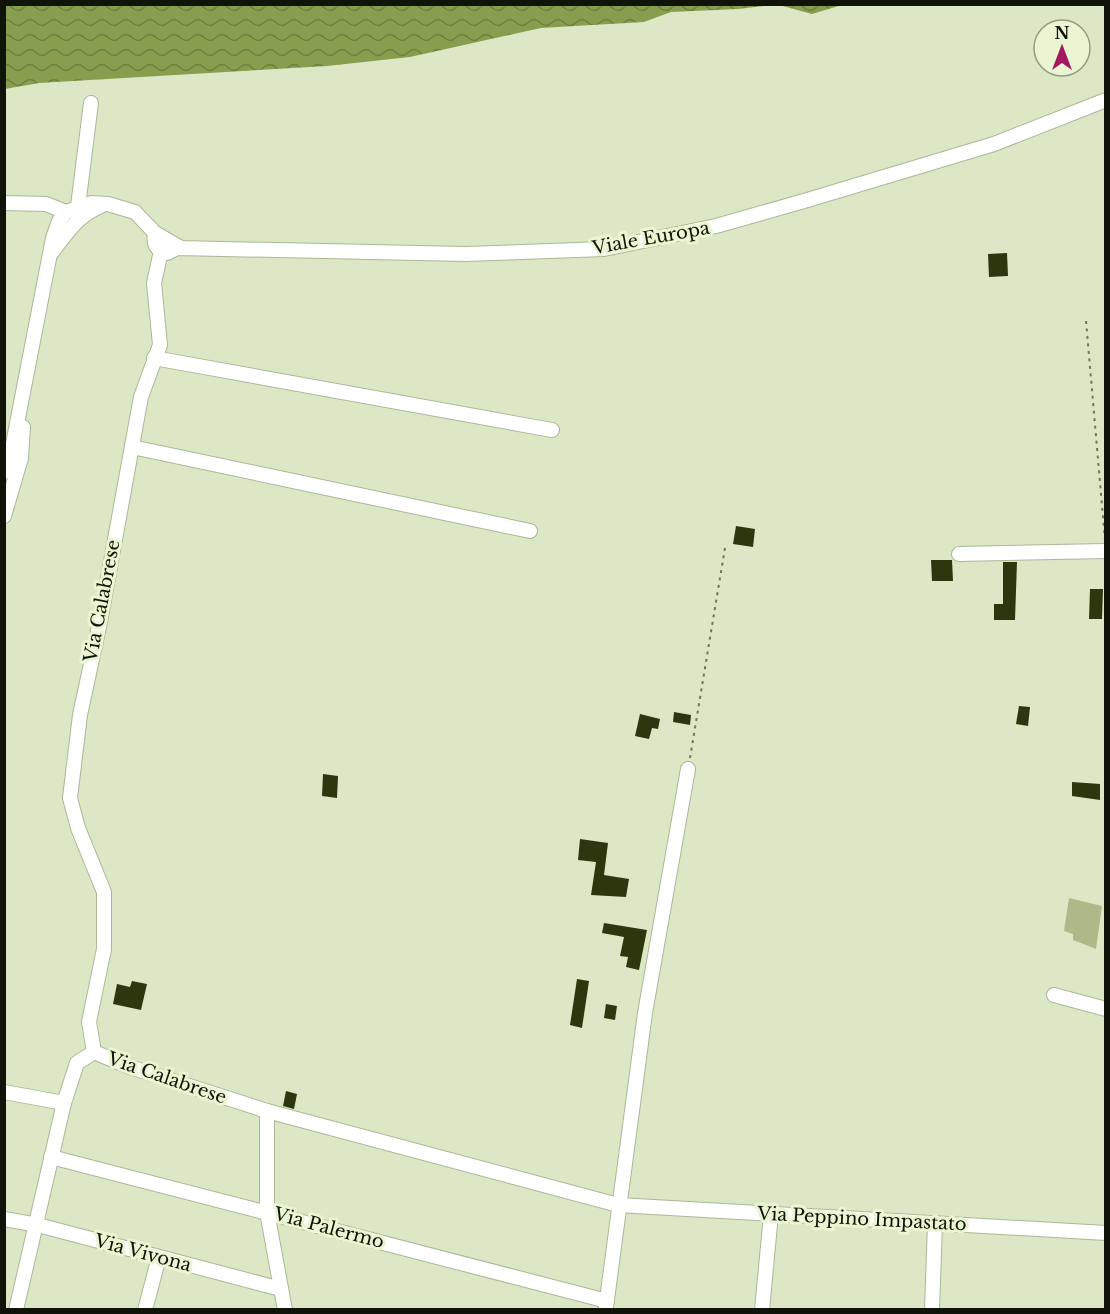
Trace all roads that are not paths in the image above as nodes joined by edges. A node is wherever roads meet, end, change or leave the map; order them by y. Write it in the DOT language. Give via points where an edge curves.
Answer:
graph roads {
  1 [pos="1106,100"];
  2 [pos="91,103"];
  3 [pos="4,203"];
  4 [pos="108,204"];
  5 [pos="72,209"];
  6 [pos="155,233"];
  7 [pos="179,248"];
  8 [pos="161,251"];
  9 [pos="49,256"];
  10 [pos="154,358"];
  11 [pos="27,371"];
  12 [pos="552,430"];
  13 [pos="132,447"];
  14 [pos="4,472"];
  15 [pos="4,516"];
  16 [pos="530,531"];
  17 [pos="1106,551"];
  18 [pos="959,554"];
  19 [pos="688,769"];
  20 [pos="1054,995"];
  21 [pos="1106,1009"];
  22 [pos="94,1052"];
  23 [pos="4,1092"];
  24 [pos="64,1103"];
  25 [pos="267,1111"];
  26 [pos="51,1157"];
  27 [pos="618,1205"];
  28 [pos="267,1212"];
  29 [pos="771,1214"];
  30 [pos="4,1219"];
  31 [pos="935,1223"];
  32 [pos="38,1225"];
  33 [pos="1106,1233"];
  34 [pos="159,1257"];
  35 [pos="281,1289"];
  36 [pos="607,1305"];
  37 [pos="16,1310"];
  38 [pos="145,1310"];
  39 [pos="285,1310"];
  40 [pos="762,1310"];
  41 [pos="932,1310"];
  1 -- 7 [label="street, Viale Europa" via="994,144 827,195 716,226 604,249 454,254"];
  2 -- 5 [label="street"];
  3 -- 5 [label="street"];
  4 -- 5 [label="street"];
  4 -- 6 [label="street" via="135,212"];
  4 -- 9 [label="street" via="78,220"];
  5 -- 9 [label="street" via="59,221"];
  6 -- 7 [label="street"];
  6 -- 8 [label="street" via="154,242"];
  7 -- 8 [label="street, Viale Europa"];
  8 -- 10 [label="street, Via Calabrese" via="154,284 160,345"];
  9 -- 11 [label="street"];
  10 -- 12 [label="street"];
  10 -- 13 [label="street, Via Calabrese" via="141,397"];
  11 -- 14 [label="street"];
  11 -- 15 [label="street" via="21,458"];
  13 -- 16 [label="street"];
  13 -- 22 [label="street, Via Calabrese" via="80,715 70,798 105,892 104,949 89,1022"];
  17 -- 18 [label="street"];
  19 -- 27 [label="street" via="645,1013"];
  20 -- 21 [label="street"];
  22 -- 24 [label="street" via="77,1063"];
  22 -- 25 [label="street, Via Calabrese"];
  23 -- 24 [label="street"];
  24 -- 26 [label="street"];
  25 -- 27 [label="street, Via Calabrese"];
  25 -- 28 [label="street"];
  26 -- 28 [label="street, Via Palermo"];
  26 -- 32 [label="street"];
  27 -- 29 [label="street, Via Peppino Impastato"];
  27 -- 36 [label="street"];
  28 -- 35 [label="street"];
  28 -- 36 [label="street, Via Palermo"];
  29 -- 31 [label="street, Via Peppino Impastato"];
  29 -- 40 [label="street"];
  30 -- 32 [label="street, Via Vivona"];
  31 -- 33 [label="street, Via Peppino Impastato"];
  31 -- 41 [label="street"];
  32 -- 34 [label="street, Via Vivona"];
  32 -- 37 [label="street"];
  34 -- 35 [label="street, Via Vivona"];
  34 -- 38 [label="street"];
  35 -- 39 [label="street"];
}
